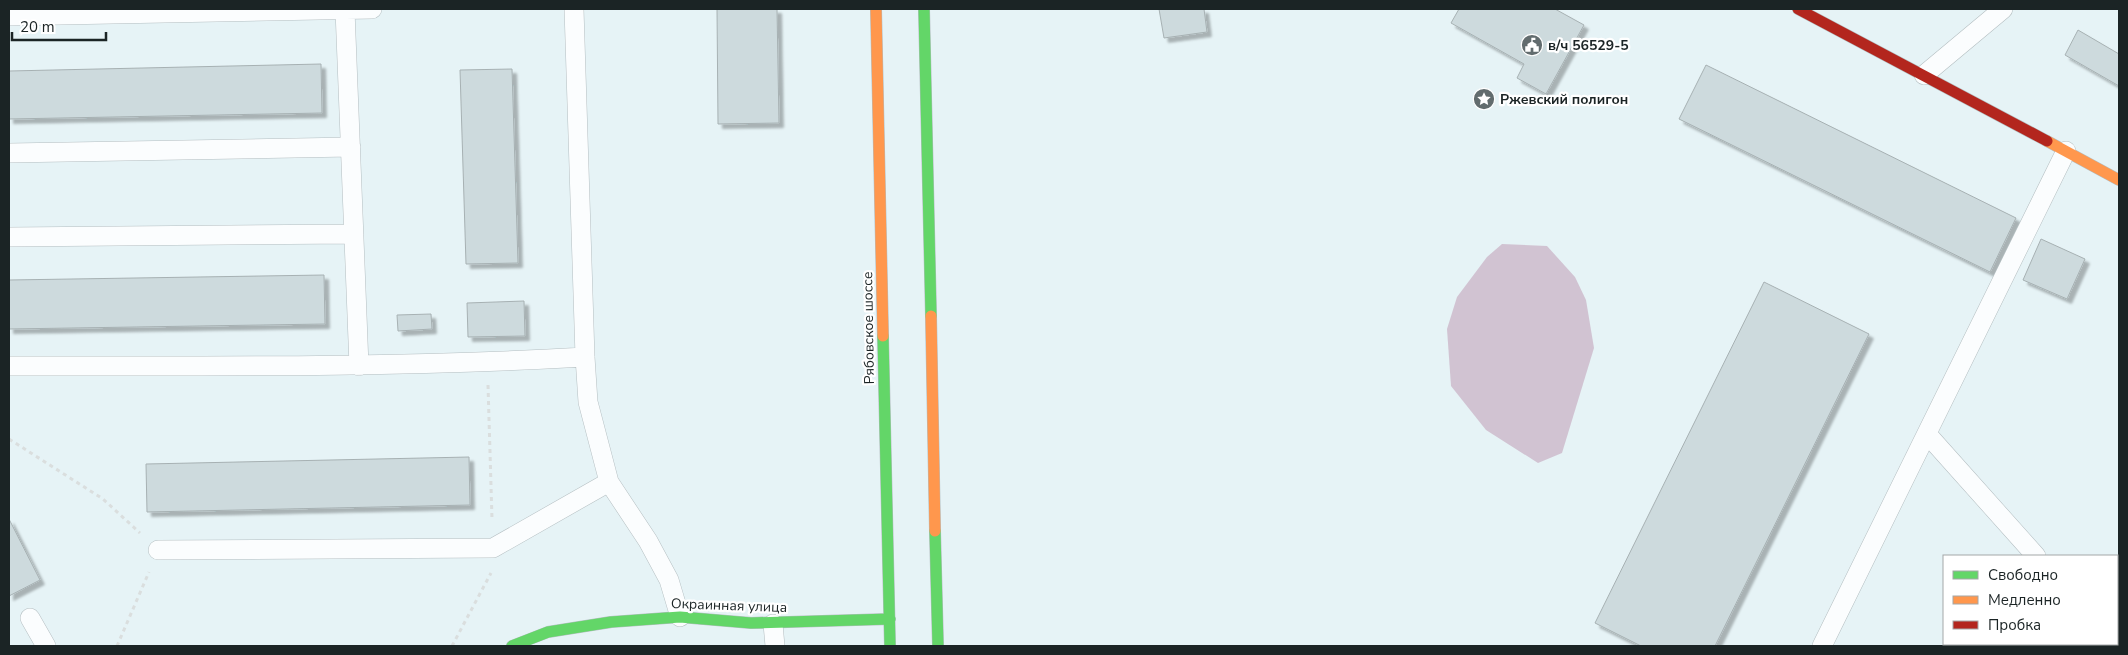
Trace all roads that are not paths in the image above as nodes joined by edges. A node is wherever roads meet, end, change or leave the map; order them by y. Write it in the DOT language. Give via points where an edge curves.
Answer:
graph roads {
  1 [pos="372,9"];
  2 [pos="574,9"];
  3 [pos="876,9"];
  4 [pos="924,9"];
  5 [pos="1798,9"];
  6 [pos="2003,9"];
  7 [pos="345,10"];
  8 [pos="9,16"];
  9 [pos="1924,75"];
  10 [pos="351,147"];
  11 [pos="9,152"];
  12 [pos="2066,152"];
  13 [pos="2119,180"];
  14 [pos="354,234"];
  15 [pos="9,237"];
  16 [pos="585,357"];
  17 [pos="9,366"];
  18 [pos="359,366"];
  19 [pos="1927,434"];
  20 [pos="609,482"];
  21 [pos="158,550"];
  22 [pos="2035,555"];
  23 [pos="680,616"];
  24 [pos="30,618"];
  25 [pos="890,619"];
  26 [pos="773,624"];
  27 [pos="46,646"];
  28 [pos="512,646"];
  29 [pos="774,646"];
  30 [pos="890,646"];
  31 [pos="938,646"];
  32 [pos="1822,646"];
  1 -- 7 [label="lane"];
  2 -- 16 [label="lane"];
  3 -- 25 [label="main road, Рябовское шоссе"];
  4 -- 31 [label="main road"];
  5 -- 9 [label="main road"];
  6 -- 9 [label="lane"];
  7 -- 8 [label="lane"];
  7 -- 10 [label="lane"];
  9 -- 12 [label="main road"];
  10 -- 11 [label="lane"];
  10 -- 14 [label="lane"];
  12 -- 13 [label="main road"];
  12 -- 19 [label="lane"];
  14 -- 15 [label="lane"];
  14 -- 18 [label="lane"];
  16 -- 18 [label="lane"];
  16 -- 20 [label="lane" via="588,402"];
  17 -- 18 [label="lane"];
  19 -- 22 [label="lane"];
  19 -- 32 [label="lane"];
  20 -- 21 [label="lane" via="493,548"];
  20 -- 23 [label="lane" via="669,580"];
  23 -- 26 [label="main road, Окраинная улица"];
  23 -- 28 [label="main road, Окраинная улица" via="548,632"];
  24 -- 27 [label="lane"];
  25 -- 26 [label="main road, Окраинная улица"];
  25 -- 30 [label="main road, Рябовское шоссе"];
  26 -- 29 [label="lane"];
}
